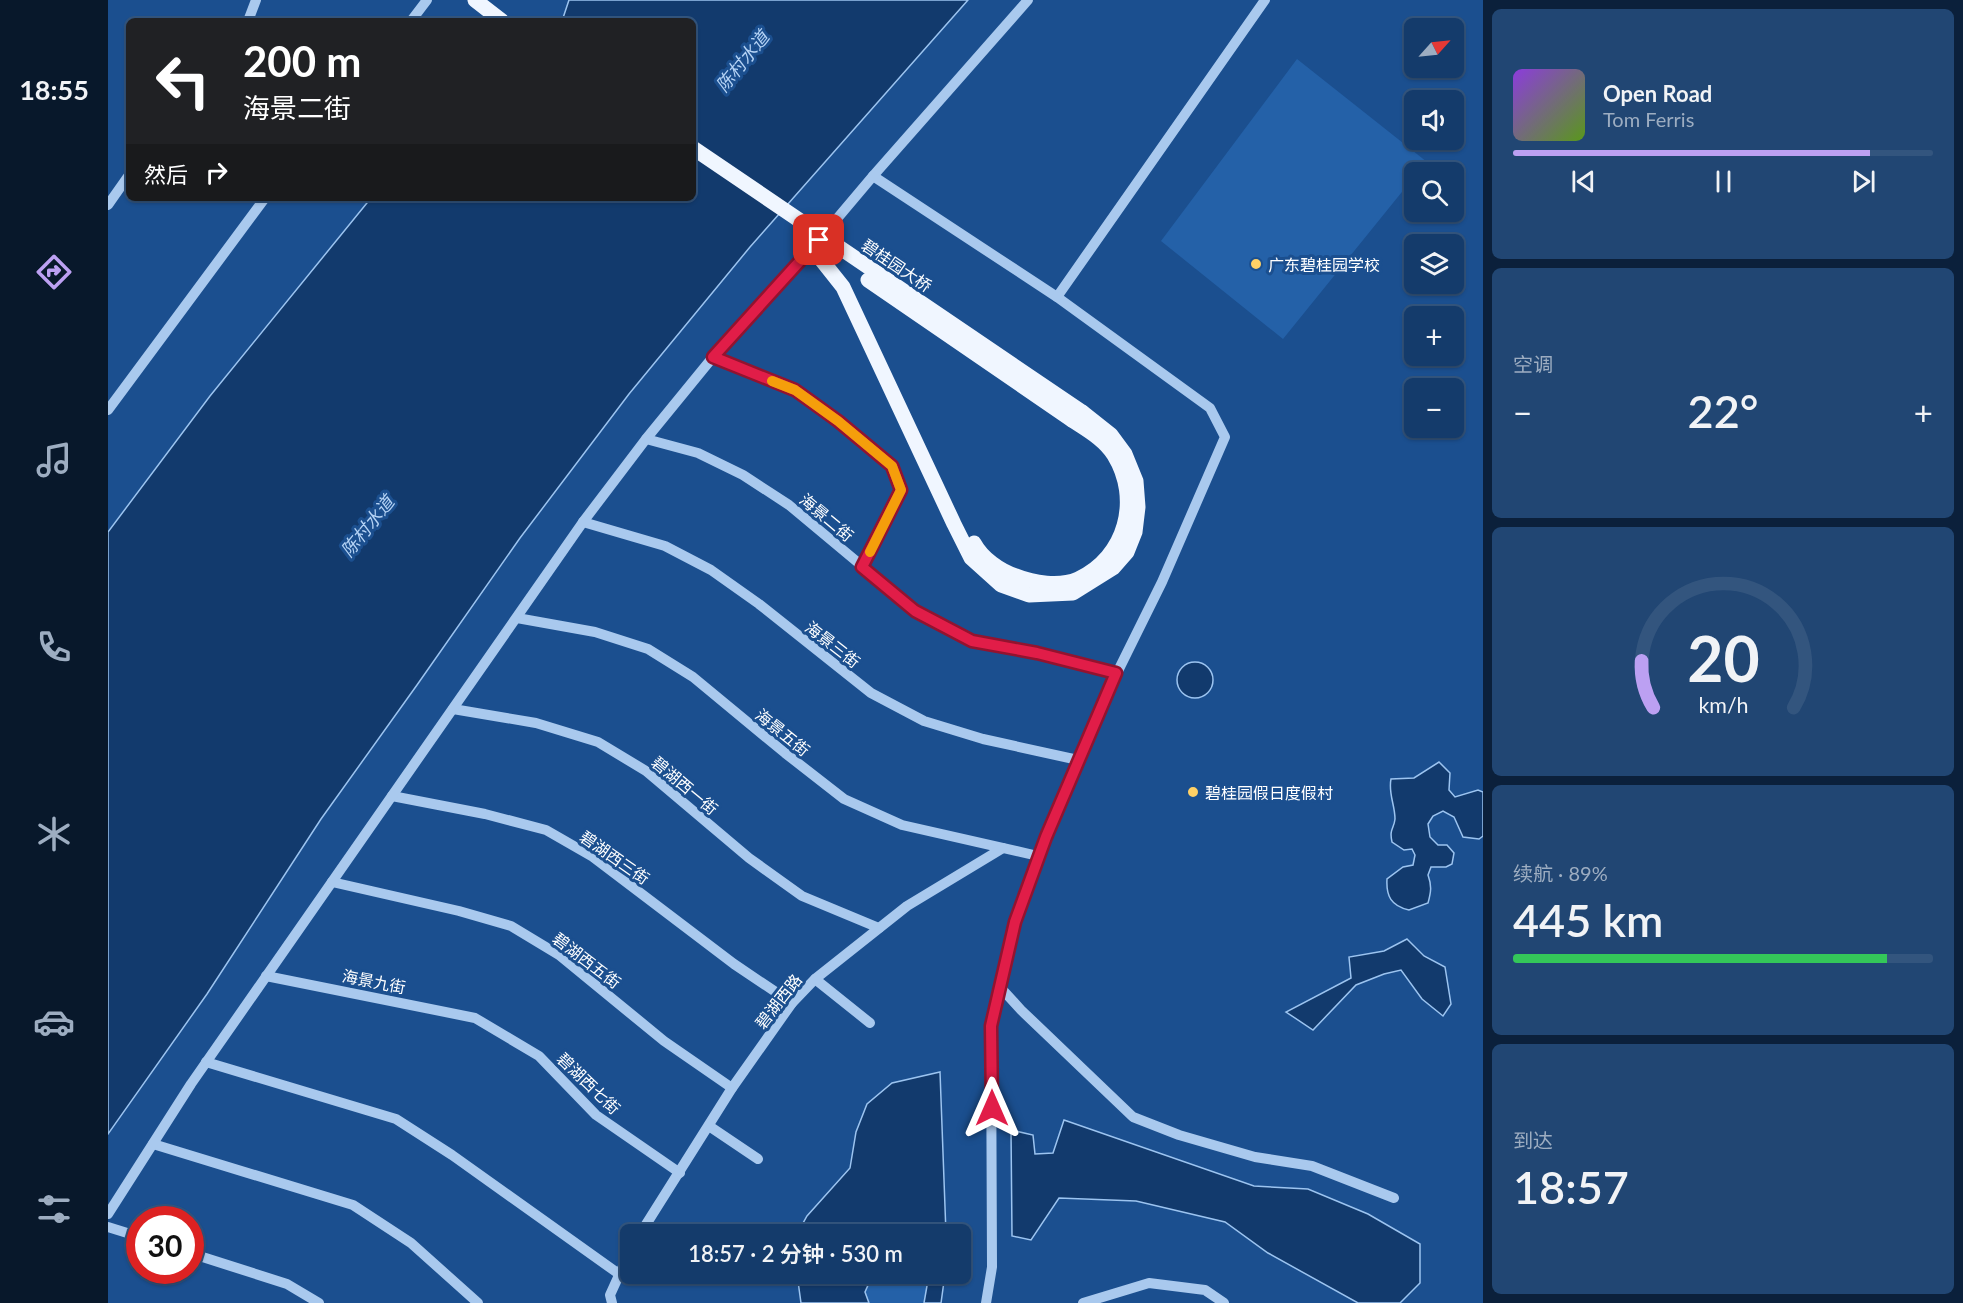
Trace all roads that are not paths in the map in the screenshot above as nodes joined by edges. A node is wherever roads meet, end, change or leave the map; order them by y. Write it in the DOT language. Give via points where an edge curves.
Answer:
graph roads {
  1 [pos="256,0"];
  2 [pos="427,0"];
  3 [pos="475,0"];
  4 [pos="489,0"];
  5 [pos="1028,0"];
  6 [pos="1265,0"];
  7 [pos="250,18"];
  8 [pos="413,18"];
  9 [pos="498,18"];
  10 [pos="512,18"];
  11 [pos="696,150"];
  12 [pos="696,161"];
  13 [pos="873,176"];
  14 [pos="126,179"];
  15 [pos="263,201"];
  16 [pos="108,205"];
  17 [pos="815,244"];
  18 [pos="1057,297"];
  19 [pos="713,357"];
  20 [pos="108,410"];
  21 [pos="1077,416"];
  22 [pos="646,439"];
  23 [pos="583,522"];
  24 [pos="862,567"];
  25 [pos="517,618"];
  26 [pos="1116,673"];
  27 [pos="453,709"];
  28 [pos="1078,760"];
  29 [pos="392,796"];
  30 [pos="1003,848"];
  31 [pos="1038,856"];
  32 [pos="333,882"];
  33 [pos="879,928"];
  34 [pos="266,976"];
  35 [pos="814,979"];
  36 [pos="1000,987"];
  37 [pos="792,1003"];
  38 [pos="475,1018"];
  39 [pos="870,1023"];
  40 [pos="206,1062"];
  41 [pos="732,1088"];
  42 [pos="709,1126"];
  43 [pos="153,1144"];
  44 [pos="758,1159"];
  45 [pos="680,1173"];
  46 [pos="1394,1198"];
  47 [pos="108,1214"];
  48 [pos="647,1224"];
  49 [pos="108,1227"];
  50 [pos="126,1233"];
  51 [pos="204,1257"];
  52 [pos="619,1275"];
  53 [pos="319,1303"];
  54 [pos="478,1303"];
  55 [pos="612,1303"];
  56 [pos="986,1303"];
  57 [pos="1083,1303"];
  58 [pos="1224,1303"];
  1 -- 7 [label="street"];
  2 -- 8 [label="street"];
  3 -- 9 [label="main road"];
  4 -- 10 [label="main road"];
  5 -- 13 [label="street"];
  6 -- 18 [label="street"];
  11 -- 21 [label="main road, 碧桂园大桥, bridge"];
  12 -- 21 [label="main road, 碧桂园大桥, bridge"];
  13 -- 17 [label="street"];
  13 -- 18 [label="street"];
  14 -- 16 [label="street"];
  15 -- 20 [label="street"];
  17 -- 19 [label="street"];
  17 -- 21 [label="main road" via="846,274 957,512 978,550 1004,572 1032,582 1076,580 1100,566 1116,547 1125,527 1128,502 1123,475 1113,454"];
  18 -- 26 [label="street" via="1210,408 1225,437 1162,582"];
  19 -- 22 [label="street"];
  19 -- 24 [label="street" via="795,390 892,466 901,490"];
  22 -- 23 [label="street"];
  22 -- 24 [label="street, 海景二街" via="698,453 743,475 789,505"];
  23 -- 25 [label="street"];
  23 -- 28 [label="street, 海景三街" via="665,546 711,570 871,693 924,721"];
  24 -- 26 [label="street, 海景二街" via="915,611 972,641"];
  25 -- 27 [label="street"];
  25 -- 30 [label="street, 海景五街" via="595,632 648,649 693,677 844,799 902,825"];
  26 -- 28 [label="street"];
  27 -- 29 [label="street"];
  27 -- 33 [label="street, 碧湖西一街" via="536,723 598,742 646,771 749,858 802,896"];
  28 -- 31 [label="street"];
  29 -- 32 [label="street"];
  29 -- 37 [label="street, 碧湖西三街" via="546,830 593,856 734,964"];
  30 -- 31 [label="street, 海景五街"];
  30 -- 33 [label="street, 碧湖西路" via="907,906"];
  31 -- 36 [label="street" via="1015,922"];
  32 -- 34 [label="street"];
  32 -- 41 [label="street, 碧湖西五街" via="511,926 559,955 664,1041"];
  33 -- 35 [label="street, 碧湖西路"];
  34 -- 38 [label="street, 海景九街"];
  34 -- 40 [label="street"];
  35 -- 37 [label="street, 碧湖西路"];
  35 -- 39 [label="street"];
  36 -- 46 [label="street" via="1133,1117 1255,1157 1312,1166"];
  36 -- 56 [label="street" via="991,1026 992,1268"];
  37 -- 41 [label="street, 碧湖西路"];
  38 -- 45 [label="street, 碧湖西七街" via="539,1056 596,1115"];
  40 -- 43 [label="street"];
  40 -- 52 [label="street" via="396,1119"];
  41 -- 42 [label="street, 碧湖西路"];
  42 -- 44 [label="street"];
  42 -- 45 [label="street, 碧湖西路"];
  43 -- 47 [label="street"];
  43 -- 54 [label="street" via="353,1205 411,1243"];
  45 -- 48 [label="street, 碧湖西路"];
  49 -- 50 [label="street"];
  51 -- 53 [label="street" via="287,1284"];
  52 -- 55 [label="street" via="610,1295"];
  57 -- 58 [label="street" via="1149,1283 1205,1290"];
}
